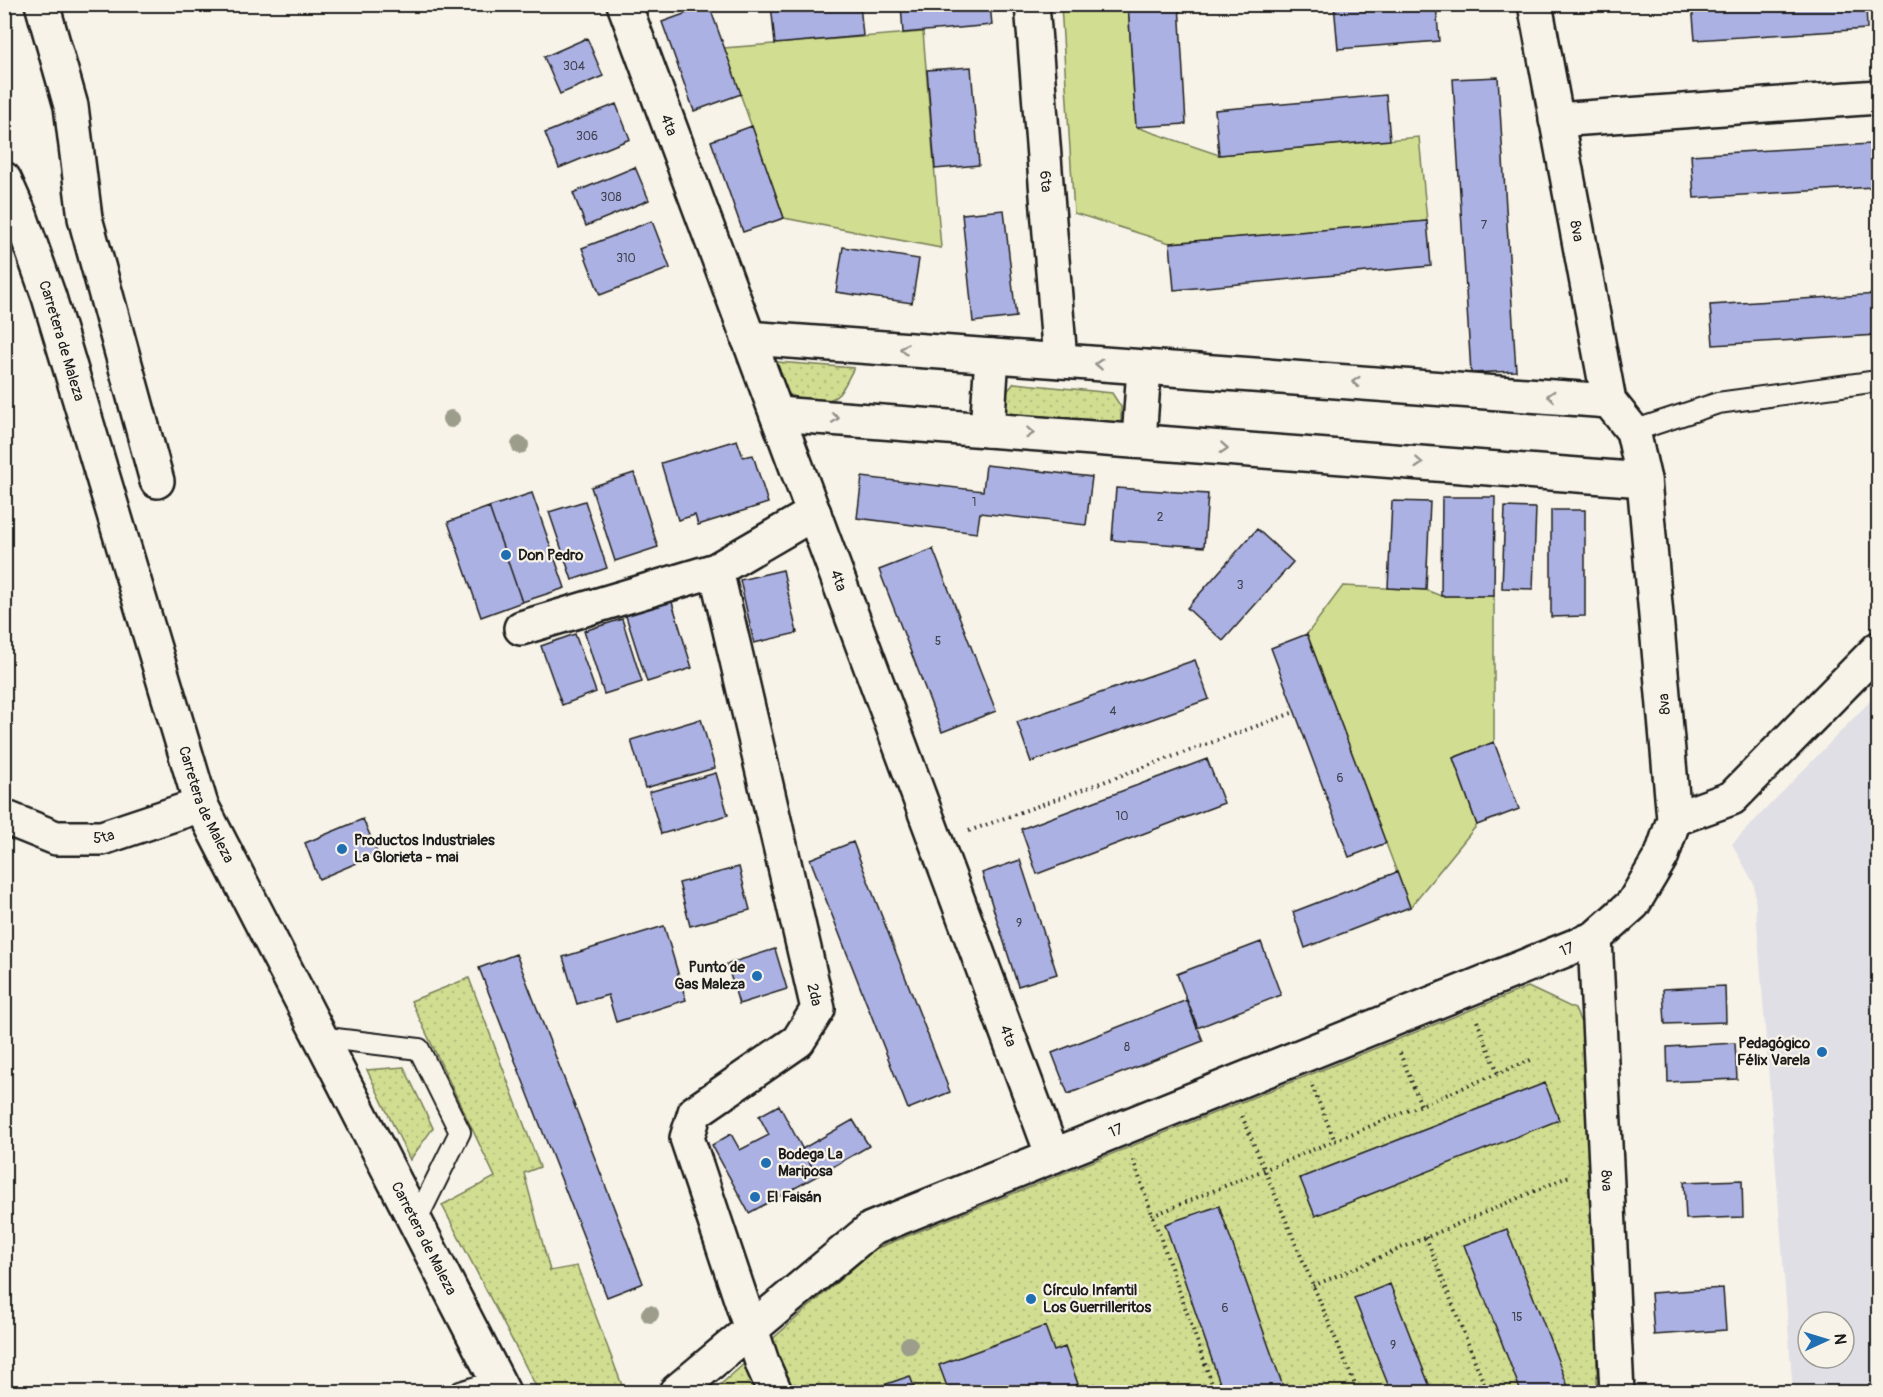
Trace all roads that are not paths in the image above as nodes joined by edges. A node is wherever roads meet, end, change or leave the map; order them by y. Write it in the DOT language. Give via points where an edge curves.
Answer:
graph roads {
  1 [pos="42,4"];
  2 [pos="624,4"];
  3 [pos="1032,4"];
  4 [pos="1535,4"];
  5 [pos="1878,97"];
  6 [pos="1556,120"];
  7 [pos="4,179"];
  8 [pos="748,338"];
  9 [pos="992,356"];
  10 [pos="1060,361"];
  11 [pos="1144,367"];
  12 [pos="1878,381"];
  13 [pos="1609,400"];
  14 [pos="777,414"];
  15 [pos="987,430"];
  16 [pos="1633,431"];
  17 [pos="1138,441"];
  18 [pos="1644,480"];
  19 [pos="157,482"];
  20 [pos="814,513"];
  21 [pos="716,570"];
  22 [pos="521,628"];
  23 [pos="1878,649"];
  24 [pos="201,805"];
  25 [pos="4,817"];
  26 [pos="1674,819"];
  27 [pos="1595,938"];
  28 [pos="319,1036"];
  29 [pos="1053,1156"];
  30 [pos="415,1224"];
  31 [pos="752,1330"];
  32 [pos="500,1387"];
  33 [pos="460,1392"];
  34 [pos="676,1392"];
  35 [pos="775,1392"];
  36 [pos="1617,1392"];
  1 -- 19 [label="street" via="71,106 85,218"];
  2 -- 8 [label="street, 4ta"];
  3 -- 10 [label="street, 6ta"];
  4 -- 6 [label="street, 8va"];
  5 -- 6 [label="street"];
  6 -- 13 [label="street, 8va"];
  7 -- 24 [label="street, Carretera de Maleza" via="49,297"];
  9 -- 8 [label="street, one-way"];
  8 -- 14 [label="street, 4ta"];
  9 -- 10 [label="street"];
  9 -- 15 [label="street"];
  11 -- 10 [label="street, one-way"];
  13 -- 11 [label="street, one-way"];
  11 -- 17 [label="street"];
  12 -- 16 [label="lane" via="1718,403"];
  13 -- 16 [label="street, 8va"];
  14 -- 15 [label="street, one-way"];
  14 -- 20 [label="street, 4ta"];
  15 -- 17 [label="street, one-way"];
  16 -- 18 [label="street, 8va"];
  17 -- 18 [label="street, one-way"];
  18 -- 26 [label="street, 8va"];
  20 -- 21 [label="street"];
  20 -- 29 [label="street, 4ta"];
  21 -- 22 [label="street"];
  21 -- 31 [label="street, 2da" via="818,1009 798,1041 695,1112 687,1138"];
  23 -- 26 [label="street" via="1732,798"];
  24 -- 25 [label="street, 5ta" via="102,837 56,838"];
  24 -- 28 [label="street, Carretera de Maleza"];
  26 -- 27 [label="street, 8va" via="1662,855 1633,904"];
  27 -- 29 [label="street, 17"];
  27 -- 36 [label="street, 8va"];
  28 -- 30 [label="street, Carretera de Maleza"];
  28 -- 30 [label="lane" via="419,1049 460,1132"];
  29 -- 31 [label="street, 17" via="870,1229"];
  30 -- 32 [label="street, Carretera de Maleza"];
  31 -- 34 [label="street, 17"];
  31 -- 35 [label="street, 2da"];
  32 -- 33 [label="lane"];
}
